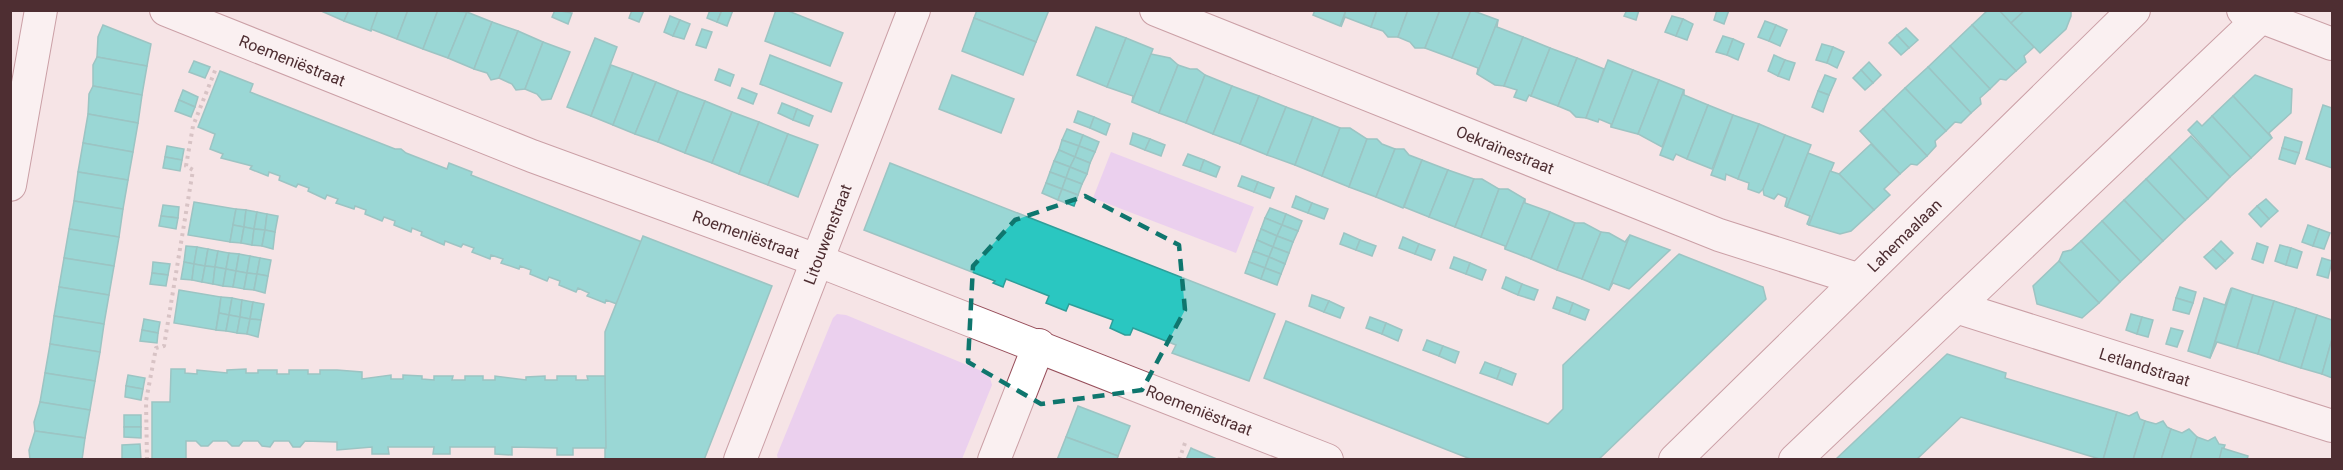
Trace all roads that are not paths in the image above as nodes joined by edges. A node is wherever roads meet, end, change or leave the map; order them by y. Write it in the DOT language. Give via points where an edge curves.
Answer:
graph roads {
  1 [pos="40,10"];
  2 [pos="166,10"];
  3 [pos="914,10"];
  4 [pos="1156,10"];
  5 [pos="2134,10"];
  6 [pos="2252,14"];
  7 [pos="2332,44"];
  8 [pos="10,185"];
  9 [pos="819,261"];
  10 [pos="1857,279"];
  11 [pos="1956,307"];
  12 [pos="1039,345"];
  13 [pos="2332,426"];
  14 [pos="740,459"];
  15 [pos="994,459"];
  16 [pos="1327,459"];
  17 [pos="1675,459"];
  18 [pos="1795,459"];
  1 -- 8 [label="street"];
  2 -- 9 [label="street, Roemeniëstraat" via="532,156"];
  3 -- 9 [label="street, Litouwenstraat"];
  4 -- 10 [label="street, Oekraïnestraat" via="1719,235"];
  5 -- 10 [label="street, Lahemaalaan"];
  6 -- 7 [label="street"];
  6 -- 11 [label="street"];
  9 -- 12 [label="street, Roemeniëstraat"];
  9 -- 14 [label="street, Litouwenstraat"];
  10 -- 17 [label="street, Lahemaalaan"];
  11 -- 13 [label="street, Letlandstraat"];
  11 -- 18 [label="street"];
  12 -- 15 [label="street"];
  12 -- 16 [label="street, Roemeniëstraat"];
}
